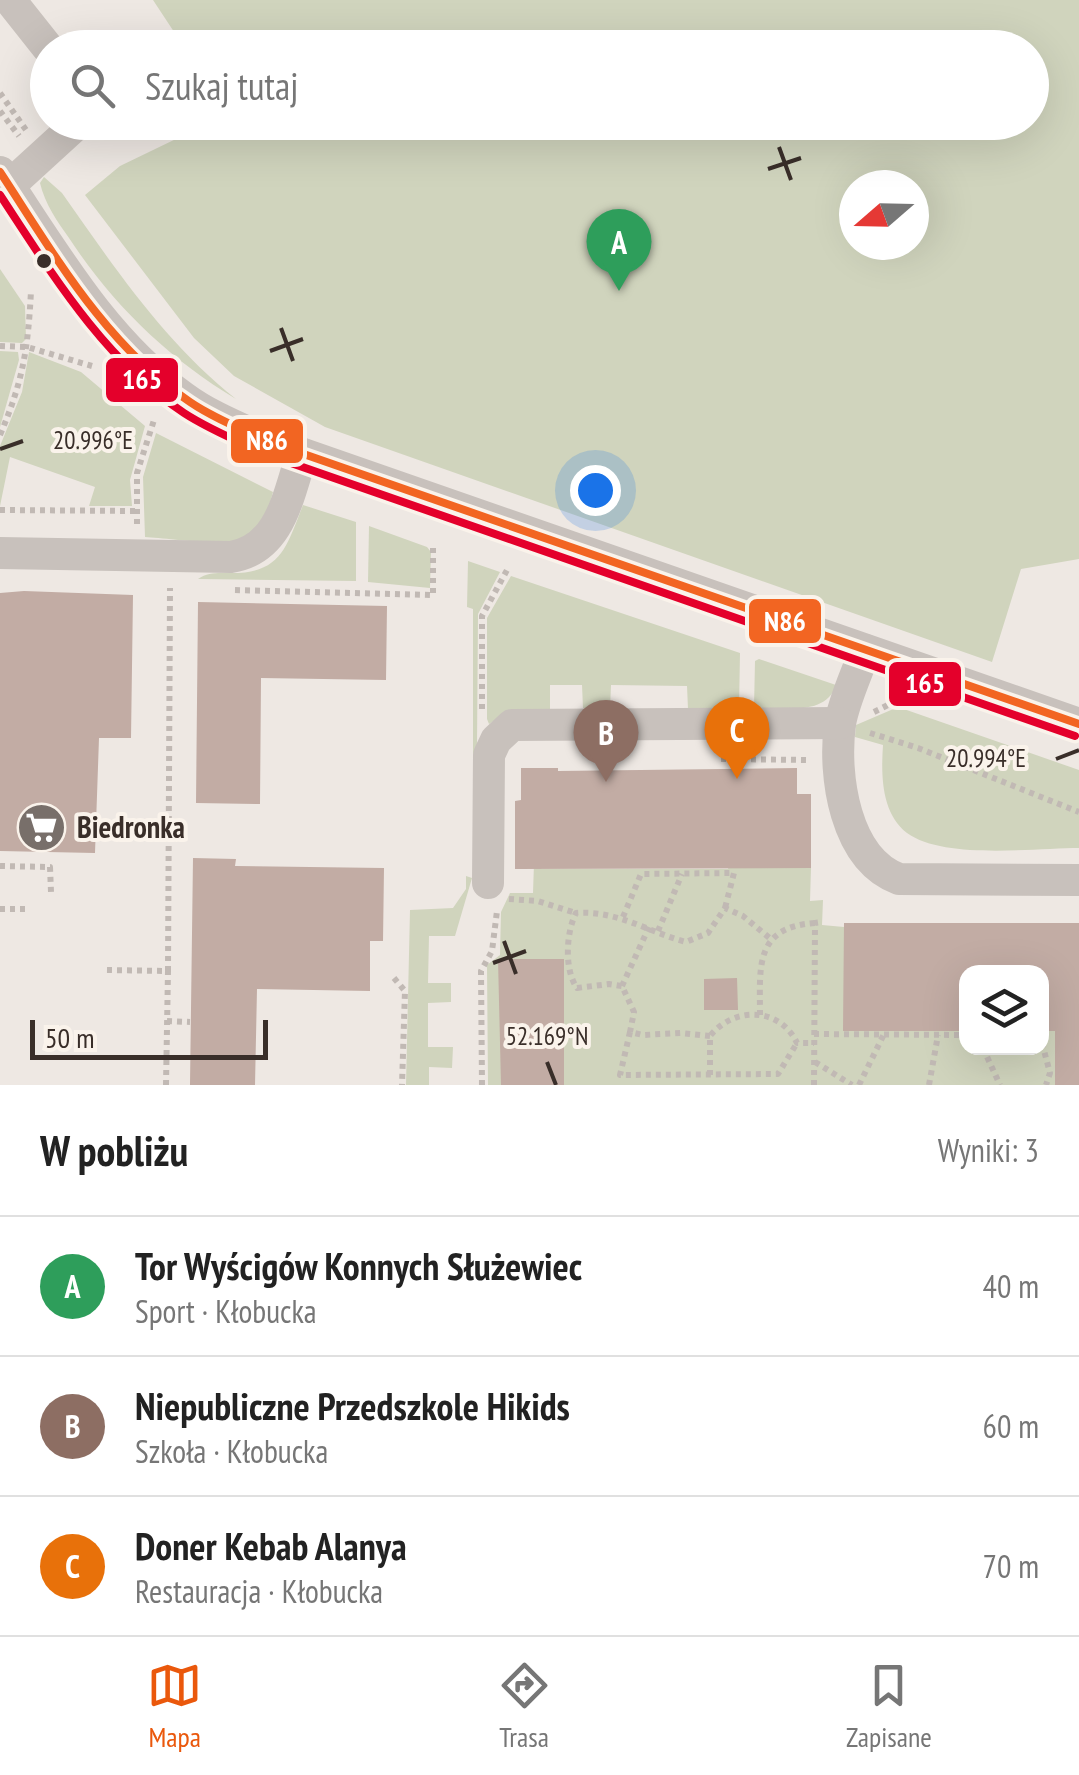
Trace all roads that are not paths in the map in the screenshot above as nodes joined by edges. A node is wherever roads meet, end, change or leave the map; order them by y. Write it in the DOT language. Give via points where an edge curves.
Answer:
graph roads {
  1 [pos="10,0"];
  2 [pos="34,30"];
  3 [pos="56,140"];
  4 [pos="5,179"];
  5 [pos="302,454"];
  6 [pos="0,553"];
  7 [pos="865,650"];
  8 [pos="840,723"];
  9 [pos="1079,724"];
  10 [pos="1079,880"];
  11 [pos="499,888"];
  1 -- 2 [label="street"];
  3 -- 4 [label="street"];
  4 -- 5 [label="street" via="79,290 180,395"];
  5 -- 6 [label="street" via="276,530 250,554"];
  5 -- 7 [label="street"];
  7 -- 8 [label="street"];
  7 -- 9 [label="street"];
  8 -- 10 [label="street" via="849,826 882,873 918,880"];
  8 -- 11 [label="street" via="512,725 489,755"];
}
